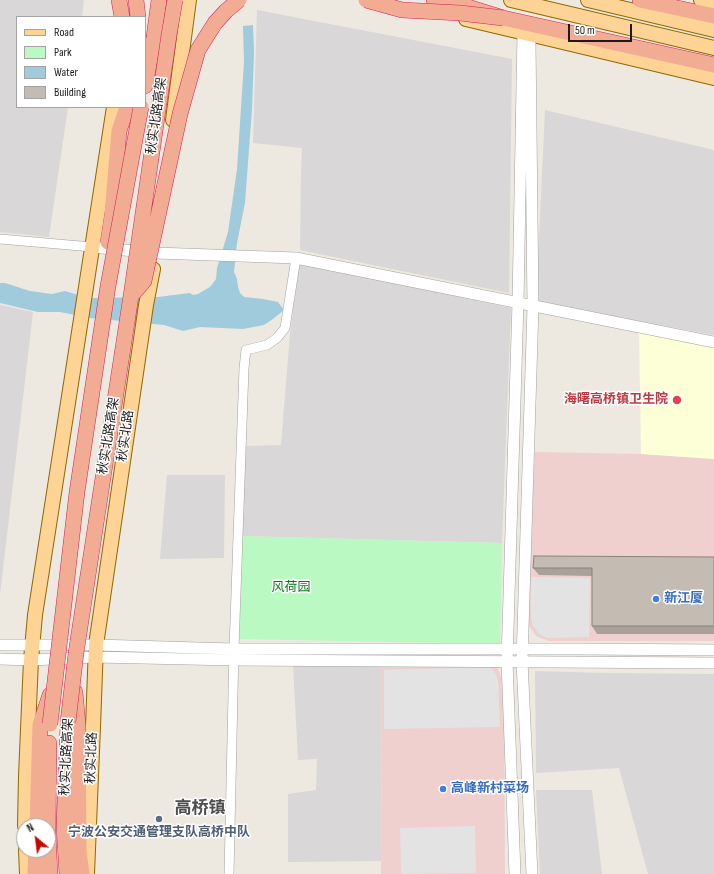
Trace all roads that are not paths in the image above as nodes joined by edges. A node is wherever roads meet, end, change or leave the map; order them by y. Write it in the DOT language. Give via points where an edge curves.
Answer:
graph roads {
  1 [pos="119,0"];
  2 [pos="131,0"];
  3 [pos="136,0"];
  4 [pos="159,0"];
  5 [pos="175,0"];
  6 [pos="189,0"];
  7 [pos="239,0"];
  8 [pos="366,0"];
  9 [pos="382,0"];
  10 [pos="434,0"];
  11 [pos="511,0"];
  12 [pos="588,0"];
  13 [pos="640,0"];
  14 [pos="122,16"];
  15 [pos="129,16"];
  16 [pos="138,16"];
  17 [pos="503,18"];
  18 [pos="713,25"];
  19 [pos="527,33"];
  20 [pos="713,48"];
  21 [pos="714,65"];
  22 [pos="714,78"];
  23 [pos="146,81"];
  24 [pos="116,108"];
  25 [pos="116,108"];
  26 [pos="127,108"];
  27 [pos="141,108"];
  28 [pos="119,131"];
  29 [pos="0,239"];
  30 [pos="92,247"];
  31 [pos="156,253"];
  32 [pos="296,258"];
  33 [pos="108,286"];
  34 [pos="130,296"];
  35 [pos="518,302"];
  36 [pos="533,306"];
  37 [pos="714,342"];
  38 [pos="0,645"];
  39 [pos="32,645"];
  40 [pos="507,649"];
  41 [pos="523,649"];
  42 [pos="714,650"];
  43 [pos="96,651"];
  44 [pos="234,655"];
  45 [pos="0,659"];
  46 [pos="31,660"];
  47 [pos="507,661"];
  48 [pos="522,661"];
  49 [pos="714,663"];
  50 [pos="73,675"];
  51 [pos="55,676"];
  52 [pos="25,818"];
  53 [pos="36,818"];
  54 [pos="26,858"];
  55 [pos="36,858"];
  56 [pos="27,874"];
  57 [pos="35,874"];
  58 [pos="50,874"];
  59 [pos="67,874"];
  60 [pos="82,874"];
  61 [pos="87,874"];
  62 [pos="229,874"];
  63 [pos="515,874"];
  64 [pos="532,874"];
  1 -- 14 [label="highway"];
  2 -- 15 [label="main road"];
  3 -- 16 [label="highway"];
  4 -- 23 [label="highway, 秋实北路高架"];
  5 -- 34 [label="highway, 秋实北路高架, bridge"];
  6 -- 31 [label="main road, 秋实北路"];
  7 -- 34 [label="highway, bridge" via="215,23 196,56 180,114 144,281"];
  8 -- 17 [label="highway, bridge" via="402,10"];
  9 -- 19 [label="main road"];
  10 -- 17 [label="highway, bridge"];
  11 -- 20 [label="main road"];
  12 -- 18 [label="main road"];
  13 -- 18 [label="highway"];
  17 -- 21 [label="highway"];
  19 -- 22 [label="main road"];
  19 -- 35 [label="street"];
  19 -- 36 [label="street"];
  24 -- 28 [label="highway"];
  25 -- 30 [label="main road"];
  26 -- 28 [label="highway"];
  27 -- 33 [label="highway, 秋实北路高架, bridge"];
  28 -- 33 [label="highway" via="112,215 104,270"];
  29 -- 30 [label="street"];
  30 -- 31 [label="street"];
  30 -- 39 [label="main road"];
  31 -- 32 [label="street"];
  31 -- 43 [label="main road, 秋实北路" via="146,305"];
  32 -- 35 [label="street"];
  32 -- 44 [label="street" via="285,328 267,345 246,350"];
  33 -- 51 [label="highway, 秋实北路高架, bridge" via="77,492"];
  34 -- 50 [label="highway, 秋实北路高架, bridge"];
  35 -- 36 [label="street"];
  35 -- 40 [label="street"];
  36 -- 37 [label="street"];
  36 -- 41 [label="street"];
  38 -- 39 [label="street"];
  39 -- 43 [label="street"];
  39 -- 46 [label="main road"];
  40 -- 41 [label="street"];
  40 -- 44 [label="street"];
  40 -- 47 [label="street"];
  41 -- 42 [label="street"];
  41 -- 48 [label="street"];
  43 -- 44 [label="street"];
  43 -- 46 [label="street"];
  43 -- 61 [label="main road, 秋实北路"];
  44 -- 47 [label="street"];
  44 -- 62 [label="street"];
  45 -- 46 [label="street"];
  46 -- 52 [label="main road"];
  47 -- 48 [label="street"];
  47 -- 63 [label="street"];
  48 -- 49 [label="street"];
  48 -- 64 [label="street"];
  50 -- 59 [label="highway, 秋实北路高架, bridge" via="68,722 64,827"];
  50 -- 60 [label="highway, bridge" via="78,725 78,852"];
  51 -- 53 [label="highway, bridge" via="40,725"];
  51 -- 58 [label="highway, 秋实北路高架, bridge" via="50,724"];
  54 -- 56 [label="main road"];
  55 -- 57 [label="highway"];
}
